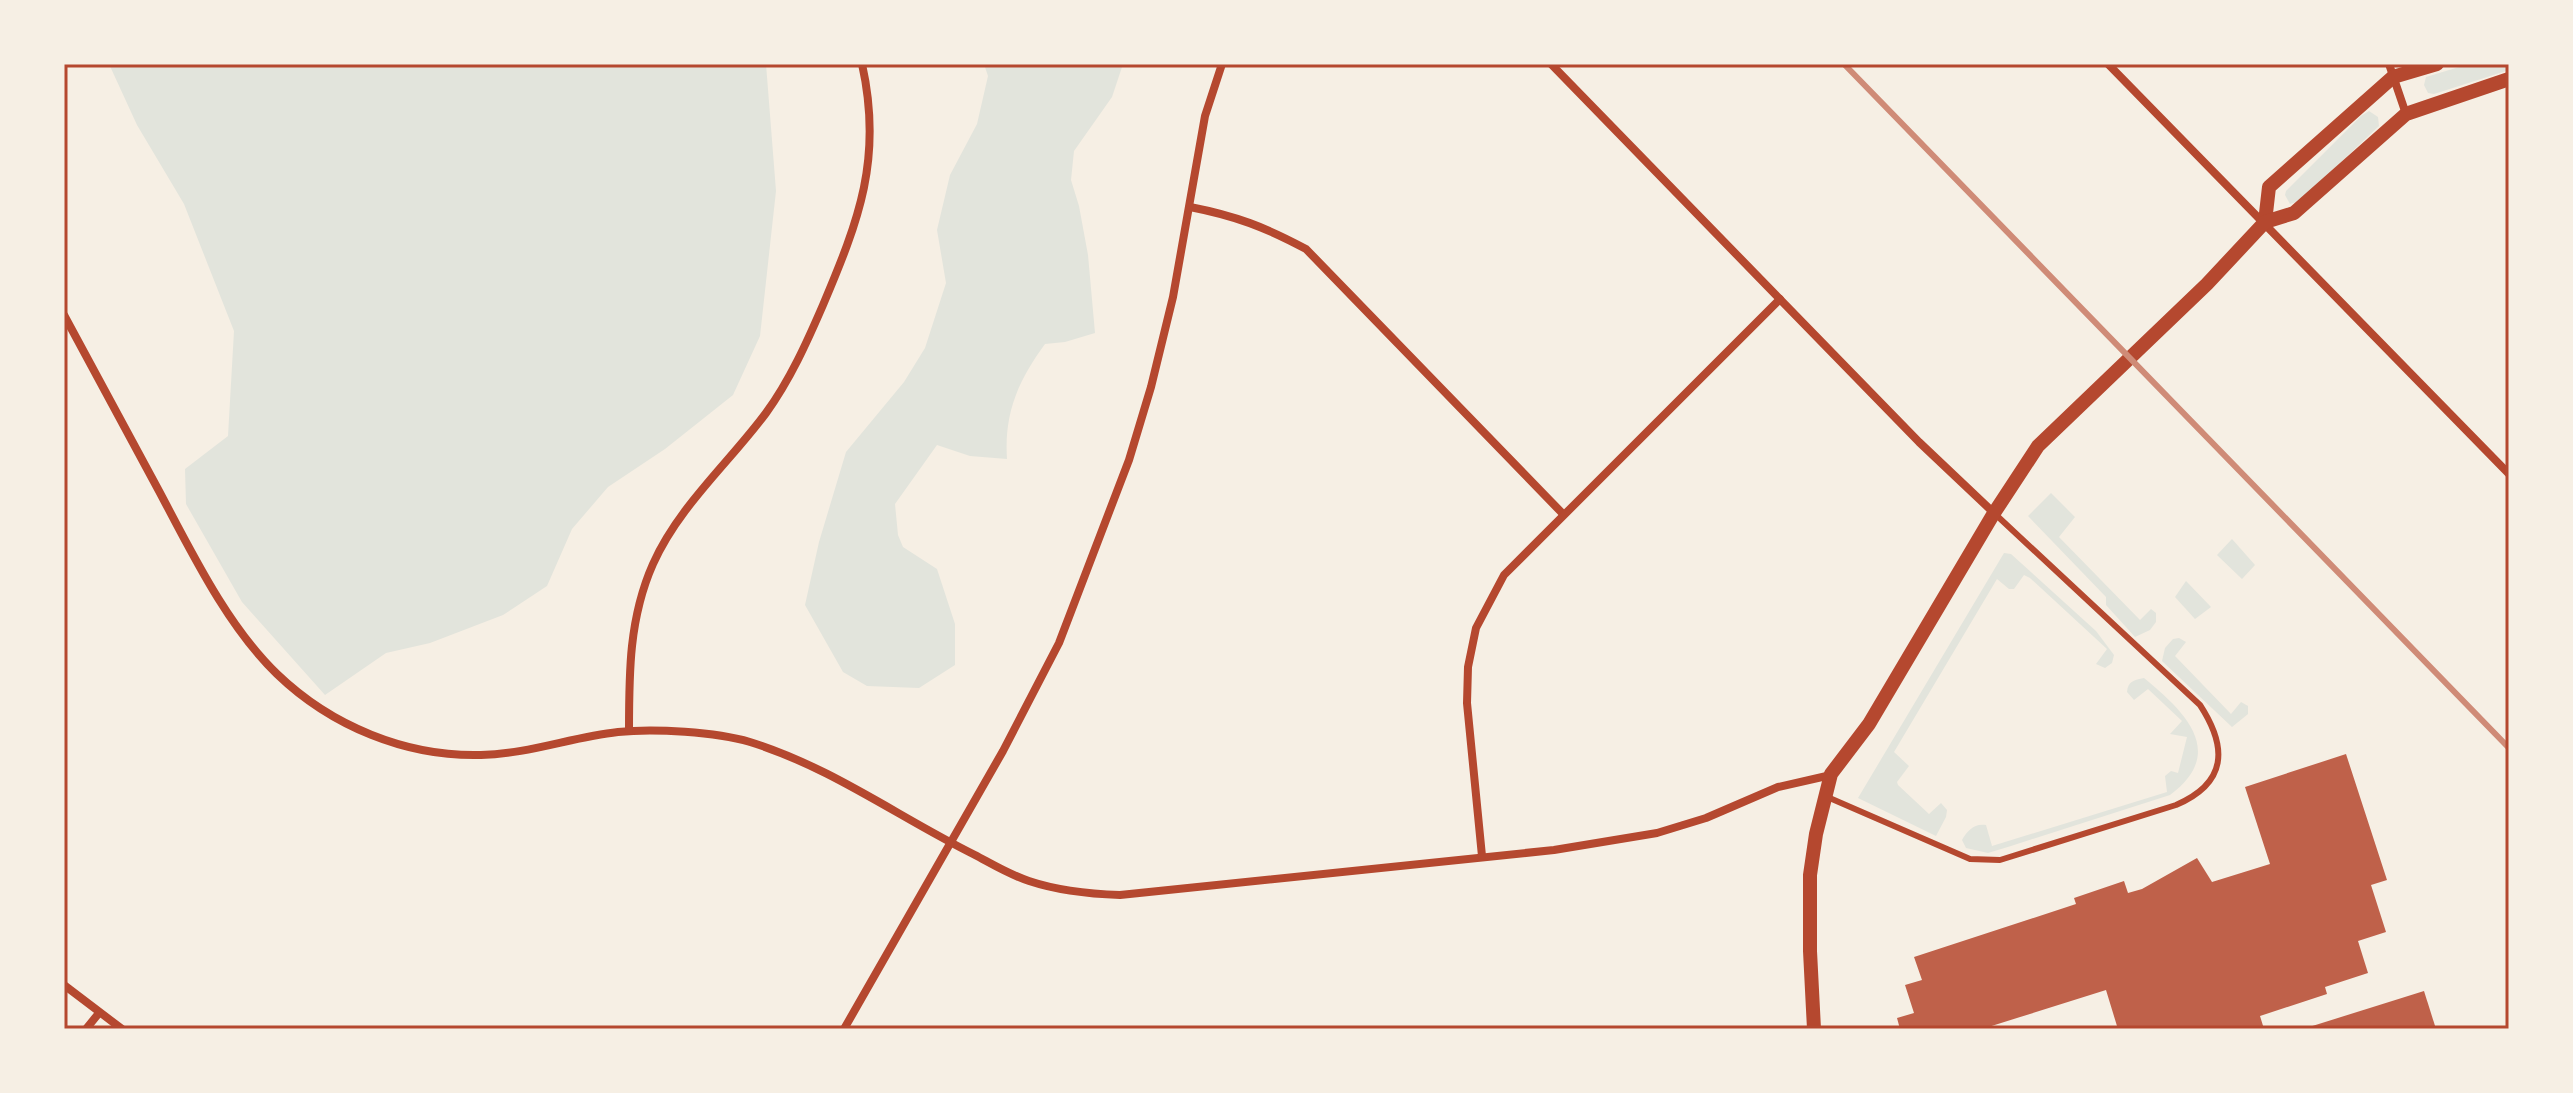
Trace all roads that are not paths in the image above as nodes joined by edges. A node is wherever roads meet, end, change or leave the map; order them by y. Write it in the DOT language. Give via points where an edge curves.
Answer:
graph roads {
  1 [pos="862,64"];
  2 [pos="1222,64"];
  3 [pos="1551,64"];
  4 [pos="2108,64"];
  5 [pos="2437,64"];
  6 [pos="2391,71"];
  7 [pos="2509,79"];
  8 [pos="2406,114"];
  9 [pos="1190,207"];
  10 [pos="2265,222"];
  11 [pos="1780,299"];
  12 [pos="64,315"];
  13 [pos="2509,474"];
  14 [pos="1994,513"];
  15 [pos="1563,514"];
  16 [pos="629,731"];
  17 [pos="1831,774"];
  18 [pos="1825,796"];
  19 [pos="951,843"];
  20 [pos="1482,856"];
  21 [pos="64,985"];
  22 [pos="99,1013"];
  23 [pos="86,1029"];
  24 [pos="122,1029"];
  25 [pos="844,1029"];
  26 [pos="1814,1029"];
  1 -- 16 [label="street" via="871,140 857,222 791,372 768,410 682,514 654,562 634,622"];
  2 -- 9 [label="street" via="1205,116"];
  3 -- 11 [label="street"];
  4 -- 10 [label="street"];
  5 -- 6 [label="street"];
  6 -- 8 [label="street"];
  6 -- 10 [label="street" via="2269,187"];
  7 -- 8 [label="street"];
  8 -- 10 [label="street" via="2294,213"];
  9 -- 15 [label="street" via="1237,216 1306,249"];
  9 -- 19 [label="street" via="1173,297 1129,460 1059,643"];
  10 -- 13 [label="street"];
  10 -- 14 [label="street" via="2038,446"];
  11 -- 14 [label="street"];
  11 -- 15 [label="street"];
  12 -- 16 [label="street" via="211,583 245,637 303,696 378,739 452,754 521,751"];
  14 -- 17 [label="street" via="1869,724"];
  14 -- 18 [label="lane" via="2200,705 2218,738 2211,781 2195,797 2000,860 1981,861"];
  15 -- 20 [label="street" via="1504,575 1471,648 1467,703"];
  16 -- 19 [label="street" via="746,741 832,775"];
  17 -- 18 [label="street"];
  17 -- 20 [label="street" via="1778,787 1657,833"];
  18 -- 26 [label="street" via="1809,893"];
  19 -- 20 [label="street" via="1026,881 1065,891 1120,895"];
  19 -- 25 [label="street"];
  21 -- 22 [label="street"];
  22 -- 23 [label="street"];
  22 -- 24 [label="street"];
}
